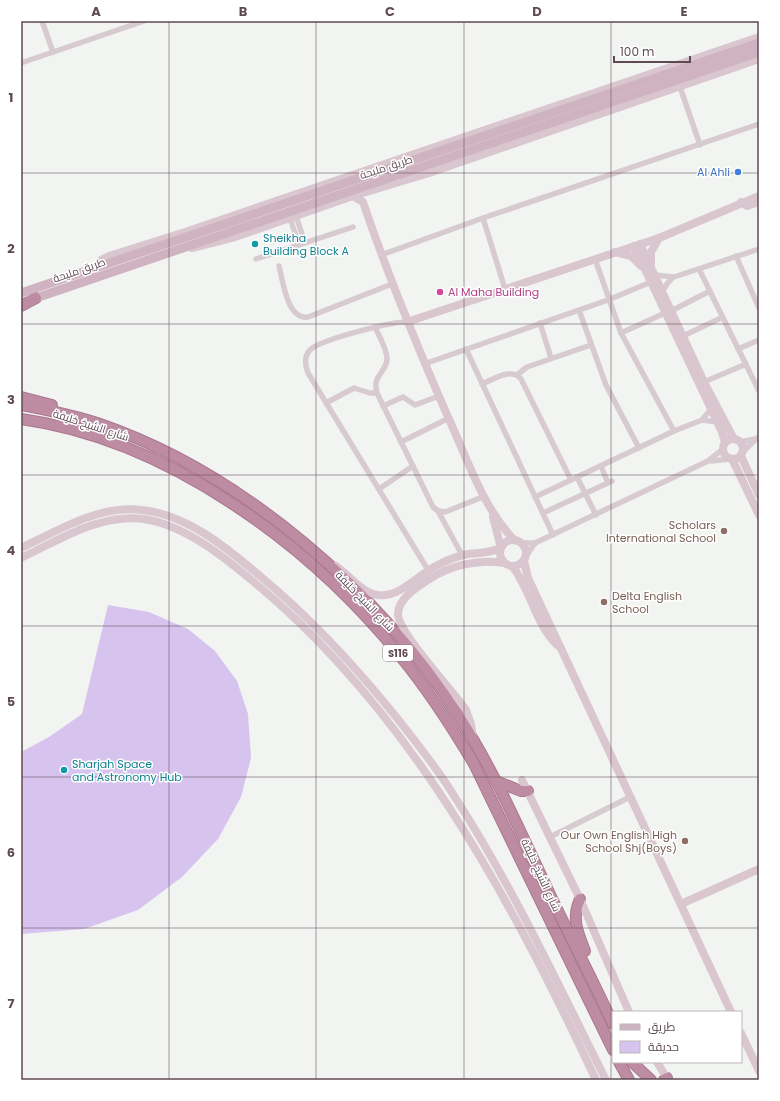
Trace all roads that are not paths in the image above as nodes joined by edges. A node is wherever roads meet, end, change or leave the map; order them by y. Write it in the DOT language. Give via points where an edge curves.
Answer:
graph roads {
  1 [pos="42,21"];
  2 [pos="144,21"];
  3 [pos="759,37"];
  4 [pos="759,43"];
  5 [pos="53,52"];
  6 [pos="759,52"];
  7 [pos="759,59"];
  8 [pos="21,63"];
  9 [pos="668,72"];
  10 [pos="680,87"];
  11 [pos="759,124"];
  12 [pos="494,143"];
  13 [pos="700,145"];
  14 [pos="506,146"];
  15 [pos="434,164"];
  16 [pos="429,173"];
  17 [pos="369,192"];
  18 [pos="353,196"];
  19 [pos="759,196"];
  20 [pos="364,202"];
  21 [pos="741,202"];
  22 [pos="759,202"];
  23 [pos="293,217"];
  24 [pos="483,218"];
  25 [pos="353,227"];
  26 [pos="659,238"];
  27 [pos="302,244"];
  28 [pos="637,245"];
  29 [pos="186,247"];
  30 [pos="759,248"];
  31 [pos="614,252"];
  32 [pos="381,255"];
  33 [pos="736,256"];
  34 [pos="256,259"];
  35 [pos="595,259"];
  36 [pos="279,266"];
  37 [pos="699,269"];
  38 [pos="674,277"];
  39 [pos="652,278"];
  40 [pos="392,284"];
  41 [pos="505,289"];
  42 [pos="710,291"];
  43 [pos="759,291"];
  44 [pos="662,292"];
  45 [pos="21,293"];
  46 [pos="752,293"];
  47 [pos="36,298"];
  48 [pos="608,300"];
  49 [pos="21,305"];
  50 [pos="759,308"];
  51 [pos="579,310"];
  52 [pos="668,312"];
  53 [pos="723,317"];
  54 [pos="407,322"];
  55 [pos="540,323"];
  56 [pos="375,328"];
  57 [pos="621,333"];
  58 [pos="683,336"];
  59 [pos="759,340"];
  60 [pos="591,345"];
  61 [pos="466,349"];
  62 [pos="738,349"];
  63 [pos="551,358"];
  64 [pos="424,364"];
  65 [pos="746,364"];
  66 [pos="517,375"];
  67 [pos="704,382"];
  68 [pos="482,384"];
  69 [pos="759,391"];
  70 [pos="377,392"];
  71 [pos="439,396"];
  72 [pos="21,397"];
  73 [pos="326,403"];
  74 [pos="21,405"];
  75 [pos="383,406"];
  76 [pos="711,408"];
  77 [pos="70,415"];
  78 [pos="449,418"];
  79 [pos="21,419"];
  80 [pos="702,420"];
  81 [pos="717,422"];
  82 [pos="674,431"];
  83 [pos="758,438"];
  84 [pos="737,440"];
  85 [pos="401,442"];
  86 [pos="724,446"];
  87 [pos="639,448"];
  88 [pos="742,454"];
  89 [pos="731,459"];
  90 [pos="709,461"];
  91 [pos="413,466"];
  92 [pos="601,466"];
  93 [pos="577,477"];
  94 [pos="571,480"];
  95 [pos="379,489"];
  96 [pos="585,494"];
  97 [pos="759,495"];
  98 [pos="485,496"];
  99 [pos="535,497"];
  100 [pos="490,505"];
  101 [pos="438,511"];
  102 [pos="543,513"];
  103 [pos="596,515"];
  104 [pos="759,515"];
  105 [pos="553,535"];
  106 [pos="514,540"];
  107 [pos="535,543"];
  108 [pos="523,544"];
  109 [pos="21,548"];
  110 [pos="501,548"];
  111 [pos="319,555"];
  112 [pos="462,555"];
  113 [pos="21,558"];
  114 [pos="525,558"];
  115 [pos="504,563"];
  116 [pos="513,567"];
  117 [pos="428,570"];
  118 [pos="562,650"];
  119 [pos="473,739"];
  120 [pos="522,780"];
  121 [pos="496,781"];
  122 [pos="514,788"];
  123 [pos="528,791"];
  124 [pos="630,797"];
  125 [pos="444,801"];
  126 [pos="469,820"];
  127 [pos="550,837"];
  128 [pos="759,869"];
  129 [pos="580,899"];
  130 [pos="682,904"];
  131 [pos="530,945"];
  132 [pos="546,956"];
  133 [pos="590,975"];
  134 [pos="629,1011"];
  135 [pos="731,1011"];
  136 [pos="612,1022"];
  137 [pos="742,1035"];
  138 [pos="612,1048"];
  139 [pos="620,1063"];
  140 [pos="633,1063"];
  141 [pos="658,1063"];
  142 [pos="759,1071"];
  143 [pos="666,1079"];
  144 [pos="596,1080"];
  145 [pos="606,1080"];
  146 [pos="624,1080"];
  147 [pos="629,1080"];
  148 [pos="643,1080"];
  149 [pos="651,1080"];
  1 -- 5 [label="street"];
  2 -- 5 [label="street"];
  3 -- 9 [label="street"];
  4 -- 9 [label="main road, طريق مليحة"];
  5 -- 8 [label="street"];
  6 -- 12 [label="main road, طريق مليحة"];
  7 -- 10 [label="street"];
  9 -- 45 [label="main road, طريق مليحة"];
  10 -- 13 [label="street"];
  10 -- 14 [label="street"];
  11 -- 13 [label="street"];
  12 -- 14 [label="main road"];
  12 -- 15 [label="main road, طريق مليحة"];
  13 -- 24 [label="street"];
  14 -- 16 [label="street"];
  15 -- 16 [label="main road"];
  15 -- 29 [label="main road, طريق مليحة"];
  16 -- 17 [label="street"];
  17 -- 18 [label="street"];
  17 -- 20 [label="street"];
  18 -- 20 [label="street"];
  18 -- 23 [label="street"];
  19 -- 21 [label="street"];
  20 -- 32 [label="street"];
  21 -- 22 [label="street" via="747,206"];
  21 -- 26 [label="street"];
  23 -- 27 [label="street"];
  23 -- 29 [label="street" via="201,246"];
  24 -- 32 [label="street"];
  24 -- 41 [label="street"];
  25 -- 27 [label="street"];
  26 -- 28 [label="street"];
  26 -- 39 [label="street" via="650,256"];
  27 -- 34 [label="street"];
  28 -- 31 [label="street"];
  28 -- 39 [label="street"];
  29 -- 47 [label="main road, طريق مليحة"];
  30 -- 33 [label="street"];
  31 -- 35 [label="street"];
  31 -- 39 [label="street" via="634,258"];
  32 -- 40 [label="street"];
  33 -- 37 [label="street"];
  33 -- 46 [label="street"];
  35 -- 41 [label="street"];
  35 -- 48 [label="street"];
  36 -- 40 [label="street" via="292,310 300,317"];
  37 -- 38 [label="street"];
  37 -- 42 [label="street"];
  38 -- 39 [label="street"];
  38 -- 44 [label="street"];
  39 -- 44 [label="street"];
  39 -- 48 [label="street"];
  39 -- 52 [label="street"];
  40 -- 54 [label="street"];
  41 -- 54 [label="street"];
  42 -- 52 [label="street"];
  42 -- 53 [label="street"];
  43 -- 46 [label="street"];
  44 -- 52 [label="street"];
  46 -- 50 [label="street"];
  47 -- 49 [label="highway"];
  48 -- 51 [label="street"];
  48 -- 57 [label="street"];
  51 -- 55 [label="street"];
  51 -- 60 [label="street"];
  52 -- 57 [label="street"];
  52 -- 58 [label="street"];
  52 -- 76 [label="street"];
  53 -- 58 [label="street"];
  53 -- 62 [label="street"];
  54 -- 56 [label="street"];
  54 -- 64 [label="street"];
  55 -- 61 [label="street"];
  55 -- 63 [label="street"];
  56 -- 70 [label="street" via="387,357 376,380"];
  56 -- 73 [label="street" via="318,345 308,353 306,369"];
  57 -- 82 [label="street"];
  58 -- 67 [label="street"];
  59 -- 62 [label="street"];
  60 -- 63 [label="street"];
  60 -- 87 [label="street" via="608,389"];
  61 -- 64 [label="street"];
  61 -- 68 [label="street"];
  62 -- 65 [label="street"];
  63 -- 66 [label="street" via="524,368"];
  64 -- 71 [label="street"];
  65 -- 67 [label="street"];
  65 -- 69 [label="street"];
  66 -- 68 [label="street" via="508,374"];
  66 -- 94 [label="street" via="523,381"];
  67 -- 84 [label="street"];
  68 -- 99 [label="street"];
  70 -- 73 [label="street" via="370,394 354,388"];
  70 -- 75 [label="street"];
  71 -- 75 [label="street" via="415,405 403,397"];
  71 -- 78 [label="street"];
  72 -- 77 [label="highway" via="57,407"];
  73 -- 95 [label="street"];
  74 -- 77 [label="highway, شارع الشيخ خليفة / S116"];
  75 -- 85 [label="street"];
  76 -- 80 [label="street"];
  76 -- 81 [label="street"];
  77 -- 111 [label="highway, شارع الشيخ خليفة / S116" via="113,429 204,473 268,514"];
  78 -- 85 [label="street"];
  78 -- 98 [label="street"];
  79 -- 138 [label="highway, شارع الشيخ خليفة / S116" via="58,426 107,441 150,459 198,484 272,532 362,613 415,675 474,764"];
  80 -- 81 [label="street"];
  80 -- 82 [label="street"];
  81 -- 86 [label="street"];
  82 -- 87 [label="street"];
  83 -- 84 [label="street"];
  83 -- 88 [label="street"];
  84 -- 86 [label="street"];
  84 -- 88 [label="street" via="743,447"];
  85 -- 91 [label="street"];
  86 -- 89 [label="street" via="724,453"];
  86 -- 90 [label="street"];
  87 -- 92 [label="street"];
  88 -- 89 [label="street"];
  88 -- 97 [label="street"];
  89 -- 90 [label="street"];
  89 -- 104 [label="street"];
  90 -- 103 [label="street"];
  91 -- 95 [label="street"];
  91 -- 101 [label="street" via="433,507"];
  92 -- 93 [label="street"];
  92 -- 96 [label="street" via="610,482"];
  93 -- 94 [label="street"];
  93 -- 96 [label="street"];
  94 -- 99 [label="street"];
  95 -- 117 [label="street"];
  96 -- 102 [label="street"];
  96 -- 103 [label="street"];
  98 -- 100 [label="street"];
  98 -- 101 [label="street" via="448,511"];
  99 -- 102 [label="street"];
  100 -- 106 [label="street"];
  100 -- 110 [label="street"];
  101 -- 112 [label="street"];
  102 -- 105 [label="street"];
  103 -- 105 [label="street"];
  105 -- 107 [label="street"];
  106 -- 108 [label="street"];
  106 -- 110 [label="street" via="505,543"];
  107 -- 108 [label="street"];
  107 -- 114 [label="street"];
  108 -- 114 [label="street" via="526,549"];
  109 -- 126 [label="street" via="89,517 115,510 156,512 195,528 257,574 336,646 377,693 440,775"];
  110 -- 112 [label="street" via="488,553"];
  110 -- 115 [label="street"];
  111 -- 117 [label="street" via="367,591 380,596 394,593"];
  111 -- 119 [label="highway, شارع الشيخ خليفة / S116" via="392,628 448,700"];
  112 -- 117 [label="street"];
  113 -- 125 [label="street" via="91,526 117,519 148,520 167,524 179,530 241,572 326,648 371,699"];
  114 -- 116 [label="street"];
  114 -- 118 [label="street" via="528,578"];
  115 -- 116 [label="street"];
  115 -- 119 [label="street" via="479,562 446,570 416,588 398,610 399,620 408,636 466,710"];
  116 -- 118 [label="street" via="546,632"];
  118 -- 124 [label="street"];
  119 -- 121 [label="highway, شارع الشيخ خليفة / S116"];
  120 -- 122 [label="highway"];
  120 -- 123 [label="street"];
  121 -- 122 [label="highway"];
  121 -- 133 [label="highway, شارع الشيخ خليفة / S116"];
  122 -- 123 [label="highway"];
  123 -- 127 [label="street"];
  124 -- 127 [label="street"];
  124 -- 130 [label="street"];
  125 -- 126 [label="street" via="452,799"];
  125 -- 131 [label="street"];
  126 -- 132 [label="street"];
  127 -- 129 [label="street"];
  128 -- 130 [label="street"];
  129 -- 133 [label="highway" via="575,912 575,924 590,963"];
  129 -- 134 [label="street"];
  130 -- 135 [label="street"];
  131 -- 132 [label="street" via="541,959"];
  131 -- 144 [label="street"];
  132 -- 145 [label="street"];
  133 -- 136 [label="highway, شارع الشيخ خليفة / S116"];
  137 -- 142 [label="street"];
  139 -- 146 [label="highway"];
  139 -- 147 [label="highway"];
  140 -- 148 [label="highway"];
  140 -- 149 [label="highway"];
  141 -- 143 [label="street"];
}
